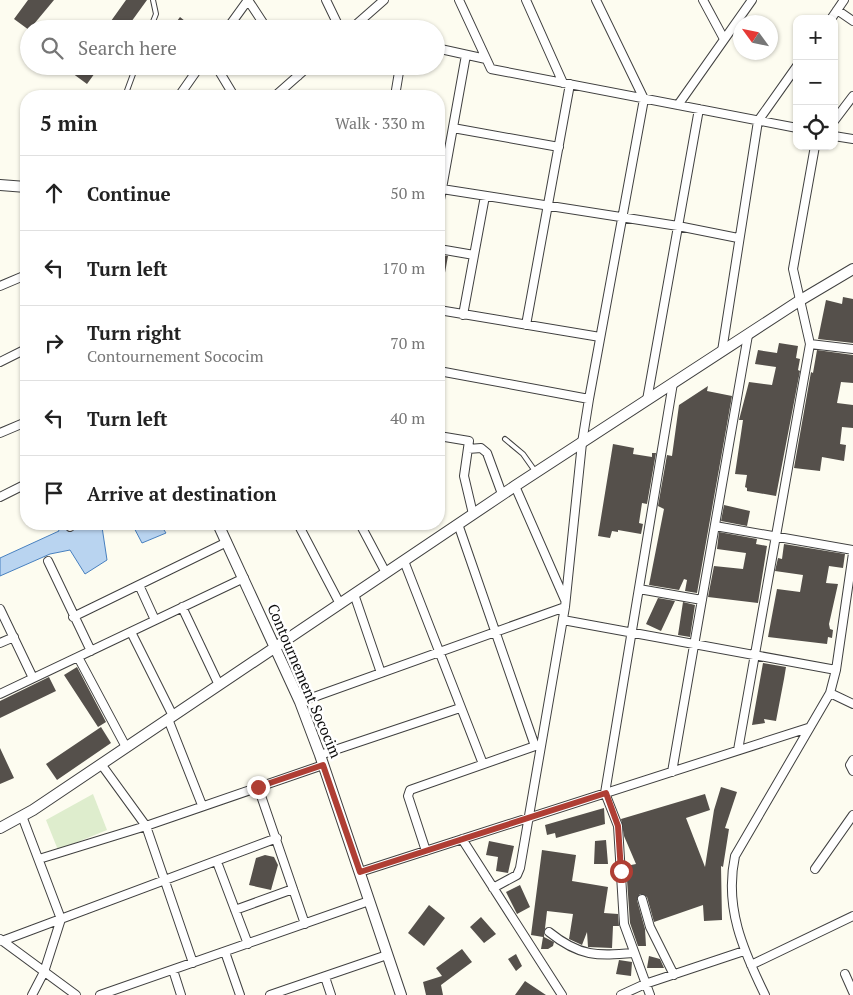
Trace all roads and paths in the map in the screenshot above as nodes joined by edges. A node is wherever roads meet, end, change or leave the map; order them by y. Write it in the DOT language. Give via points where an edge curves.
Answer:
graph roads {
  1 [pos="153,0"];
  2 [pos="248,0"];
  3 [pos="326,0"];
  4 [pos="384,0"];
  5 [pos="459,0"];
  6 [pos="526,0"];
  7 [pos="604,0"];
  8 [pos="703,0"];
  9 [pos="752,0"];
  10 [pos="844,0"];
  11 [pos="597,4"];
  12 [pos="837,10"];
  13 [pos="834,15"];
  14 [pos="154,20"];
  15 [pos="234,20"];
  16 [pos="261,20"];
  17 [pos="336,20"];
  18 [pos="361,20"];
  19 [pos="853,22"];
  20 [pos="724,39"];
  21 [pos="445,50"];
  22 [pos="466,55"];
  23 [pos="486,59"];
  24 [pos="793,72"];
  25 [pos="133,75"];
  26 [pos="194,75"];
  27 [pos="221,75"];
  28 [pos="398,75"];
  29 [pos="298,76"];
  30 [pos="567,84"];
  31 [pos="127,90"];
  32 [pos="183,90"];
  33 [pos="230,90"];
  34 [pos="282,90"];
  35 [pos="396,90"];
  36 [pos="853,96"];
  37 [pos="644,98"];
  38 [pos="678,105"];
  39 [pos="699,109"];
  40 [pos="838,116"];
  41 [pos="758,121"];
  42 [pos="793,127"];
  43 [pos="453,128"];
  44 [pos="838,137"];
  45 [pos="853,139"];
  46 [pos="559,146"];
  47 [pos="814,150"];
  48 [pos="445,172"];
  49 [pos="0,184"];
  50 [pos="20,186"];
  51 [pos="445,190"];
  52 [pos="484,196"];
  53 [pos="548,207"];
  54 [pos="622,219"];
  55 [pos="678,226"];
  56 [pos="738,238"];
  57 [pos="445,250"];
  58 [pos="474,255"];
  59 [pos="853,270"];
  60 [pos="20,278"];
  61 [pos="0,286"];
  62 [pos="800,301"];
  63 [pos="445,311"];
  64 [pos="463,315"];
  65 [pos="526,325"];
  66 [pos="748,335"];
  67 [pos="600,337"];
  68 [pos="810,344"];
  69 [pos="853,350"];
  70 [pos="722,351"];
  71 [pos="20,352"];
  72 [pos="0,362"];
  73 [pos="445,372"];
  74 [pos="673,383"];
  75 [pos="589,399"];
  76 [pos="647,400"];
  77 [pos="20,425"];
  78 [pos="0,434"];
  79 [pos="445,437"];
  80 [pos="505,439"];
  81 [pos="582,443"];
  82 [pos="468,449"];
  83 [pos="536,472"];
  84 [pos="515,486"];
  85 [pos="20,487"];
  86 [pos="502,494"];
  87 [pos="0,497"];
  88 [pos="473,514"];
  89 [pos="458,524"];
  90 [pos="715,526"];
  91 [pos="221,530"];
  92 [pos="301,530"];
  93 [pos="363,530"];
  94 [pos="776,537"];
  95 [pos="226,542"];
  96 [pos="853,551"];
  97 [pos="404,561"];
  98 [pos="48,562"];
  99 [pos="386,573"];
  100 [pos="244,578"];
  101 [pos="139,585"];
  102 [pos="639,589"];
  103 [pos="354,594"];
  104 [pos="702,600"];
  105 [pos="340,604"];
  106 [pos="566,604"];
  107 [pos="182,607"];
  108 [pos="0,609"];
  109 [pos="73,617"];
  110 [pos="155,620"];
  111 [pos="563,620"];
  112 [pos="131,632"];
  113 [pos="496,632"];
  114 [pos="632,632"];
  115 [pos="14,637"];
  116 [pos="0,644"];
  117 [pos="694,644"];
  118 [pos="275,647"];
  119 [pos="91,651"];
  120 [pos="439,652"];
  121 [pos="755,654"];
  122 [pos="78,657"];
  123 [pos="836,670"];
  124 [pos="381,673"];
  125 [pos="33,678"];
  126 [pos="220,685"];
  127 [pos="830,692"];
  128 [pos="0,694"];
  129 [pos="300,702"];
  130 [pos="853,704"];
  131 [pos="460,708"];
  132 [pos="170,718"];
  133 [pos="808,728"];
  134 [pos="538,745"];
  135 [pos="126,747"];
  136 [pos="738,750"];
  137 [pos="320,755"];
  138 [pos="853,760"];
  139 [pos="101,764"];
  140 [pos="483,764"];
  141 [pos="323,765"];
  142 [pos="853,771"];
  143 [pos="672,772"];
  144 [pos="258,787"];
  145 [pos="606,793"];
  146 [pos="202,805"];
  147 [pos="853,814"];
  148 [pos="22,816"];
  149 [pos="527,818"];
  150 [pos="146,826"];
  151 [pos="0,828"];
  152 [pos="277,838"];
  153 [pos="462,839"];
  154 [pos="426,851"];
  155 [pos="39,859"];
  156 [pos="217,862"];
  157 [pos="815,869"];
  158 [pos="360,872"];
  159 [pos="164,880"];
  160 [pos="493,888"];
  161 [pos="293,889"];
  162 [pos="642,899"];
  163 [pos="369,901"];
  164 [pos="235,910"];
  165 [pos="853,916"];
  166 [pos="61,919"];
  167 [pos="305,924"];
  168 [pos="549,932"];
  169 [pos="1,940"];
  170 [pos="248,944"];
  171 [pos="744,951"];
  172 [pos="225,952"];
  173 [pos="634,953"];
  174 [pos="387,955"];
  175 [pos="193,963"];
  176 [pos="751,966"];
  177 [pos="173,970"];
  178 [pos="44,972"];
  179 [pos="674,974"];
  180 [pos="844,974"];
  181 [pos="325,977"];
  182 [pos="645,984"];
  183 [pos="853,991"];
  184 [pos="32,995"];
  185 [pos="76,995"];
  186 [pos="100,995"];
  187 [pos="181,995"];
  188 [pos="240,995"];
  189 [pos="270,995"];
  190 [pos="331,995"];
  191 [pos="401,995"];
  192 [pos="562,995"];
  193 [pos="621,995"];
  194 [pos="650,995"];
  195 [pos="765,995"];
  1 -- 14 [label="lane" via="156,14"];
  2 -- 15 [label="street"];
  2 -- 16 [label="street"];
  3 -- 17 [label="street"];
  4 -- 18 [label="street"];
  5 -- 23 [label="street"];
  6 -- 30 [label="street"];
  7 -- 11 [label="street"];
  8 -- 20 [label="street"];
  9 -- 20 [label="street"];
  10 -- 12 [label="street"];
  11 -- 37 [label="street"];
  12 -- 13 [label="street"];
  12 -- 19 [label="street"];
  20 -- 38 [label="street"];
  21 -- 22 [label="street"];
  22 -- 23 [label="street"];
  22 -- 43 [label="street"];
  23 -- 30 [label="street" via="491,69"];
  24 -- 41 [label="street"];
  25 -- 31 [label="lane"];
  26 -- 32 [label="street"];
  27 -- 33 [label="street"];
  28 -- 35 [label="street"];
  29 -- 34 [label="street"];
  30 -- 37 [label="street"];
  30 -- 46 [label="street"];
  36 -- 40 [label="street"];
  37 -- 38 [label="street"];
  37 -- 54 [label="street"];
  38 -- 39 [label="street"];
  39 -- 41 [label="street"];
  39 -- 55 [label="street"];
  41 -- 42 [label="street"];
  41 -- 56 [label="street"];
  43 -- 46 [label="street"];
  43 -- 48 [label="street"];
  44 -- 45 [label="street"];
  46 -- 53 [label="street"];
  47 -- 62 [label="street" via="794,269"];
  49 -- 50 [label="street"];
  51 -- 52 [label="street"];
  52 -- 53 [label="street"];
  52 -- 58 [label="street"];
  53 -- 54 [label="street"];
  53 -- 65 [label="street"];
  54 -- 55 [label="street"];
  54 -- 67 [label="street"];
  55 -- 56 [label="street"];
  55 -- 76 [label="street"];
  56 -- 70 [label="street"];
  57 -- 58 [label="street"];
  58 -- 64 [label="street"];
  59 -- 62 [label="street"];
  60 -- 61 [label="street"];
  62 -- 66 [label="street"];
  62 -- 68 [label="street"];
  63 -- 64 [label="street"];
  64 -- 65 [label="street"];
  65 -- 67 [label="street"];
  66 -- 70 [label="street"];
  66 -- 90 [label="street"];
  67 -- 75 [label="street"];
  68 -- 69 [label="street"];
  68 -- 94 [label="street"];
  70 -- 74 [label="street"];
  71 -- 72 [label="street"];
  73 -- 75 [label="street"];
  74 -- 76 [label="street"];
  74 -- 102 [label="street"];
  75 -- 81 [label="street"];
  76 -- 81 [label="street"];
  77 -- 78 [label="street"];
  79 -- 82 [label="street" via="469,441"];
  80 -- 83 [label="lane" via="523,454"];
  81 -- 83 [label="street"];
  81 -- 106 [label="street"];
  82 -- 86 [label="street" via="481,448 487,453"];
  82 -- 88 [label="street" via="464,476"];
  83 -- 84 [label="street"];
  84 -- 86 [label="street"];
  84 -- 106 [label="street"];
  85 -- 87 [label="street"];
  86 -- 88 [label="street"];
  88 -- 89 [label="street"];
  89 -- 97 [label="street"];
  89 -- 113 [label="street"];
  90 -- 94 [label="street"];
  90 -- 104 [label="street"];
  91 -- 95 [label="street, Contournement Sococim"];
  92 -- 105 [label="street"];
  93 -- 99 [label="street"];
  94 -- 96 [label="street"];
  94 -- 121 [label="street"];
  95 -- 100 [label="street, Contournement Sococim"];
  95 -- 101 [label="street"];
  96 -- 123 [label="street"];
  97 -- 99 [label="street"];
  97 -- 120 [label="street"];
  98 -- 109 [label="street"];
  99 -- 103 [label="street"];
  100 -- 107 [label="street"];
  100 -- 118 [label="street, Contournement Sococim"];
  101 -- 109 [label="street"];
  101 -- 110 [label="street"];
  102 -- 104 [label="street"];
  102 -- 114 [label="street"];
  103 -- 105 [label="street"];
  103 -- 124 [label="street"];
  104 -- 117 [label="street"];
  105 -- 118 [label="street"];
  106 -- 111 [label="street"];
  106 -- 113 [label="street"];
  107 -- 110 [label="street"];
  107 -- 126 [label="street"];
  108 -- 115 [label="street"];
  109 -- 119 [label="street"];
  110 -- 112 [label="street"];
  111 -- 114 [label="street"];
  111 -- 134 [label="street"];
  112 -- 119 [label="street"];
  112 -- 132 [label="street"];
  113 -- 120 [label="street"];
  113 -- 134 [label="street"];
  114 -- 117 [label="street"];
  114 -- 145 [label="street"];
  115 -- 116 [label="street"];
  115 -- 125 [label="street"];
  117 -- 121 [label="street"];
  117 -- 143 [label="street"];
  118 -- 126 [label="street"];
  118 -- 129 [label="street, Contournement Sococim"];
  119 -- 122 [label="street"];
  120 -- 124 [label="street"];
  120 -- 131 [label="street"];
  121 -- 123 [label="street"];
  121 -- 136 [label="street"];
  122 -- 125 [label="street"];
  122 -- 135 [label="street"];
  123 -- 127 [label="street"];
  124 -- 129 [label="street"];
  125 -- 128 [label="street"];
  126 -- 132 [label="street"];
  127 -- 130 [label="street"];
  127 -- 133 [label="street"];
  129 -- 137 [label="street, Contournement Sococim"];
  131 -- 137 [label="street"];
  131 -- 140 [label="street"];
  132 -- 135 [label="street"];
  132 -- 146 [label="street"];
  133 -- 136 [label="street"];
  133 -- 171 [label="street" via="735,856 731,872 733,917"];
  134 -- 140 [label="street"];
  134 -- 149 [label="street"];
  135 -- 139 [label="street"];
  136 -- 143 [label="street"];
  137 -- 141 [label="street, Contournement Sococim"];
  138 -- 142 [label="street" via="850,765"];
  139 -- 148 [label="street"];
  139 -- 150 [label="street"];
  140 -- 154 [label="street" via="410,790 408,796"];
  141 -- 144 [label="street"];
  141 -- 158 [label="street, Contournement Sococim"];
  143 -- 145 [label="street"];
  144 -- 146 [label="street"];
  144 -- 152 [label="street"];
  145 -- 149 [label="street"];
  145 -- 173 [label="street" via="618,826 624,924"];
  146 -- 150 [label="street"];
  147 -- 157 [label="street"];
  148 -- 151 [label="street"];
  148 -- 155 [label="street"];
  149 -- 153 [label="street"];
  149 -- 160 [label="street" via="517,875"];
  150 -- 155 [label="street"];
  150 -- 159 [label="street"];
  152 -- 156 [label="street"];
  152 -- 161 [label="street"];
  153 -- 154 [label="street"];
  153 -- 160 [label="street"];
  154 -- 158 [label="street"];
  155 -- 166 [label="street"];
  156 -- 159 [label="street"];
  156 -- 164 [label="street"];
  158 -- 163 [label="street, Contournement Sococim"];
  159 -- 166 [label="street"];
  159 -- 175 [label="street"];
  160 -- 192 [label="street"];
  161 -- 164 [label="street"];
  161 -- 167 [label="street"];
  162 -- 179 [label="street" via="650,927"];
  163 -- 167 [label="street"];
  163 -- 174 [label="street, Contournement Sococim"];
  164 -- 170 [label="street"];
  165 -- 176 [label="street"];
  166 -- 169 [label="street"];
  166 -- 178 [label="street"];
  167 -- 170 [label="street"];
  168 -- 173 [label="street" via="577,950 597,956"];
  169 -- 178 [label="street"];
  170 -- 172 [label="street"];
  171 -- 176 [label="street"];
  171 -- 179 [label="street"];
  172 -- 175 [label="street"];
  172 -- 188 [label="street"];
  173 -- 182 [label="street"];
  174 -- 181 [label="street"];
  174 -- 191 [label="street, Contournement Sococim"];
  175 -- 177 [label="street"];
  176 -- 195 [label="street"];
  177 -- 186 [label="street"];
  177 -- 187 [label="street"];
  178 -- 184 [label="street"];
  178 -- 185 [label="street"];
  179 -- 182 [label="street"];
  180 -- 183 [label="street"];
  181 -- 189 [label="street"];
  181 -- 190 [label="street"];
  182 -- 193 [label="street"];
  182 -- 194 [label="street"];
}
